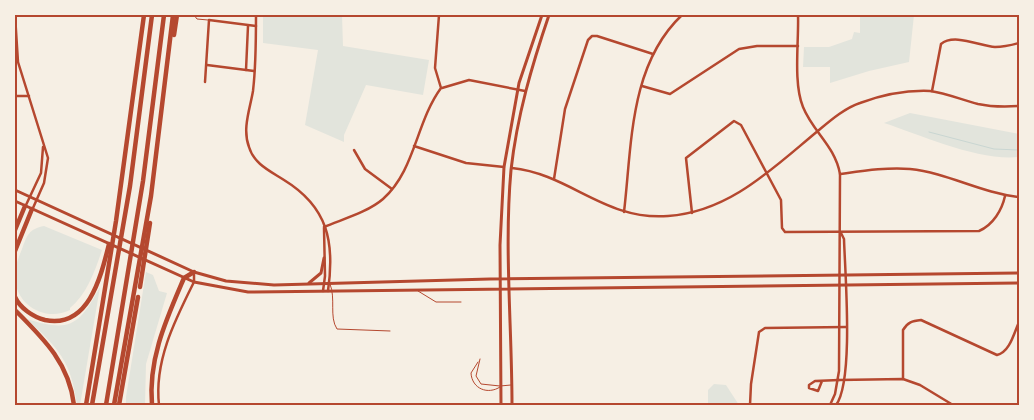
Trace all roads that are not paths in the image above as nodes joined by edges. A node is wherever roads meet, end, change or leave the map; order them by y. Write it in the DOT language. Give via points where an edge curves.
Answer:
graph roads {
  1 [pos="15,15"];
  2 [pos="143,15"];
  3 [pos="152,15"];
  4 [pos="164,15"];
  5 [pos="175,15"];
  6 [pos="194,15"];
  7 [pos="256,15"];
  8 [pos="439,15"];
  9 [pos="542,15"];
  10 [pos="549,15"];
  11 [pos="682,15"];
  12 [pos="798,15"];
  13 [pos="209,20"];
  14 [pos="248,26"];
  15 [pos="256,26"];
  16 [pos="1019,43"];
  17 [pos="798,46"];
  18 [pos="653,54"];
  19 [pos="207,65"];
  20 [pos="246,70"];
  21 [pos="254,71"];
  22 [pos="204,82"];
  23 [pos="642,86"];
  24 [pos="441,88"];
  25 [pos="518,90"];
  26 [pos="525,91"];
  27 [pos="932,91"];
  28 [pos="15,96"];
  29 [pos="29,96"];
  30 [pos="1019,106"];
  31 [pos="818,130"];
  32 [pos="44,145"];
  33 [pos="414,146"];
  34 [pos="354,150"];
  35 [pos="504,167"];
  36 [pos="512,168"];
  37 [pos="766,172"];
  38 [pos="840,174"];
  39 [pos="554,179"];
  40 [pos="392,189"];
  41 [pos="15,190"];
  42 [pos="151,196"];
  43 [pos="1005,196"];
  44 [pos="30,197"];
  45 [pos="1019,197"];
  46 [pos="36,200"];
  47 [pos="15,201"];
  48 [pos="25,206"];
  49 [pos="32,209"];
  50 [pos="624,212"];
  51 [pos="692,213"];
  52 [pos="116,221"];
  53 [pos="324,227"];
  54 [pos="15,230"];
  55 [pos="841,233"];
  56 [pos="15,251"];
  57 [pos="324,258"];
  58 [pos="194,272"];
  59 [pos="1019,273"];
  60 [pos="839,276"];
  61 [pos="845,276"];
  62 [pos="184,278"];
  63 [pos="500,279"];
  64 [pos="510,279"];
  65 [pos="194,282"];
  66 [pos="323,282"];
  67 [pos="329,282"];
  68 [pos="309,283"];
  69 [pos="1019,283"];
  70 [pos="838,285"];
  71 [pos="846,285"];
  72 [pos="510,289"];
  73 [pos="418,290"];
  74 [pos="501,290"];
  75 [pos="323,291"];
  76 [pos="330,291"];
  77 [pos="15,297"];
  78 [pos="461,302"];
  79 [pos="15,310"];
  80 [pos="1019,322"];
  81 [pos="838,327"];
  82 [pos="846,327"];
  83 [pos="390,331"];
  84 [pos="903,379"];
  85 [pos="839,380"];
  86 [pos="846,380"];
  87 [pos="822,381"];
  88 [pos="512,385"];
  89 [pos="501,386"];
  90 [pos="74,405"];
  91 [pos="86,405"];
  92 [pos="92,405"];
  93 [pos="106,405"];
  94 [pos="114,405"];
  95 [pos="119,405"];
  96 [pos="152,405"];
  97 [pos="159,405"];
  98 [pos="501,405"];
  99 [pos="512,405"];
  100 [pos="750,405"];
  101 [pos="830,405"];
  102 [pos="836,405"];
  103 [pos="953,405"];
  1 -- 29 [label="street" via="18,62"];
  2 -- 52 [label="highway"];
  3 -- 92 [label="highway" via="129,195"];
  4 -- 93 [label="highway"];
  5 -- 42 [label="highway"];
  6 -- 13 [label="lane" via="197,19"];
  7 -- 15 [label="street"];
  8 -- 24 [label="street" via="435,68"];
  9 -- 25 [label="main road"];
  10 -- 26 [label="main road"];
  11 -- 18 [label="street"];
  12 -- 17 [label="street"];
  13 -- 14 [label="street"];
  13 -- 19 [label="street"];
  14 -- 15 [label="street"];
  14 -- 20 [label="street"];
  15 -- 21 [label="street"];
  16 -- 27 [label="street" via="997,47 945,40 941,44"];
  17 -- 23 [label="street" via="739,49 670,94"];
  17 -- 31 [label="street" via="800,97"];
  18 -- 23 [label="street"];
  18 -- 39 [label="street" via="597,36 588,40 565,109"];
  19 -- 20 [label="street"];
  19 -- 22 [label="street"];
  20 -- 21 [label="street"];
  21 -- 53 [label="street" via="246,137 249,148 261,166 306,194"];
  23 -- 50 [label="street" via="634,108"];
  24 -- 25 [label="street" via="469,80"];
  24 -- 33 [label="street" via="434,97"];
  25 -- 26 [label="street"];
  25 -- 35 [label="main road"];
  26 -- 36 [label="main road"];
  27 -- 30 [label="street" via="997,107"];
  27 -- 31 [label="street" via="885,95 857,104"];
  28 -- 29 [label="street"];
  29 -- 32 [label="street"];
  31 -- 37 [label="street"];
  31 -- 38 [label="street" via="830,146"];
  32 -- 44 [label="street" via="41,173"];
  32 -- 46 [label="street" via="48,170"];
  33 -- 35 [label="street" via="466,163"];
  33 -- 40 [label="street" via="403,173"];
  34 -- 40 [label="street" via="365,169"];
  35 -- 63 [label="main road"];
  36 -- 39 [label="street"];
  36 -- 64 [label="main road"];
  37 -- 51 [label="street" via="725,202"];
  37 -- 51 [label="street" via="740,123 731,123 686,158"];
  37 -- 55 [label="street" via="781,200 784,232"];
  38 -- 43 [label="street" via="909,169"];
  38 -- 55 [label="street"];
  39 -- 50 [label="street" via="605,206"];
  40 -- 53 [label="street" via="375,205"];
  41 -- 44 [label="main road"];
  42 -- 94 [label="highway"];
  42 -- 95 [label="highway" via="146,255"];
  43 -- 45 [label="street"];
  43 -- 55 [label="street" via="1002,209 979,231"];
  44 -- 46 [label="main road"];
  44 -- 48 [label="street"];
  46 -- 49 [label="street"];
  46 -- 58 [label="main road"];
  47 -- 48 [label="main road"];
  48 -- 49 [label="main road"];
  48 -- 54 [label="highway"];
  49 -- 56 [label="highway"];
  49 -- 62 [label="main road"];
  50 -- 51 [label="street" via="653,217"];
  52 -- 77 [label="highway" via="92,297 75,314 59,321 41,319 26,311"];
  52 -- 91 [label="highway"];
  53 -- 57 [label="street"];
  53 -- 67 [label="street" via="330,239"];
  55 -- 60 [label="street" via="838,239"];
  55 -- 61 [label="street"];
  57 -- 66 [label="street"];
  57 -- 68 [label="main road" via="321,273"];
  58 -- 62 [label="highway"];
  58 -- 65 [label="street"];
  58 -- 68 [label="main road" via="226,281 274,285"];
  59 -- 61 [label="main road"];
  60 -- 61 [label="main road"];
  60 -- 64 [label="main road"];
  60 -- 70 [label="street"];
  61 -- 71 [label="street"];
  62 -- 65 [label="main road"];
  62 -- 96 [label="highway" via="156,351 152,367"];
  63 -- 64 [label="main road"];
  63 -- 67 [label="main road"];
  63 -- 74 [label="main road"];
  64 -- 72 [label="main road"];
  65 -- 75 [label="main road" via="248,292"];
  65 -- 97 [label="street" via="165,347 158,372"];
  66 -- 67 [label="main road"];
  66 -- 68 [label="main road"];
  66 -- 75 [label="street"];
  67 -- 76 [label="street"];
  69 -- 71 [label="main road"];
  70 -- 71 [label="main road"];
  70 -- 72 [label="main road"];
  70 -- 81 [label="street"];
  71 -- 82 [label="street"];
  72 -- 74 [label="main road"];
  72 -- 88 [label="main road"];
  73 -- 74 [label="main road"];
  73 -- 76 [label="main road"];
  73 -- 78 [label="lane" via="436,302"];
  74 -- 89 [label="main road"];
  75 -- 76 [label="main road"];
  76 -- 83 [label="lane" via="337,329"];
  79 -- 90 [label="highway" via="60,359 70,380"];
  80 -- 84 [label="street" via="1008,346 997,355 921,320 914,320 903,330"];
  81 -- 82 [label="street"];
  81 -- 85 [label="street"];
  81 -- 100 [label="street" via="765,328 759,332 750,384"];
  82 -- 86 [label="street"];
  84 -- 86 [label="street"];
  84 -- 103 [label="street" via="920,385"];
  85 -- 86 [label="street"];
  85 -- 87 [label="street"];
  85 -- 101 [label="street"];
  86 -- 102 [label="street"];
  87 -- 87 [label="street" via="811,383 809,388 818,391"];
  88 -- 89 [label="lane"];
  88 -- 99 [label="main road"];
  89 -- 89 [label="lane" via="484,385 478,380 476,372 480,359 471,373 476,385 494,391"];
  89 -- 98 [label="main road"];
}
